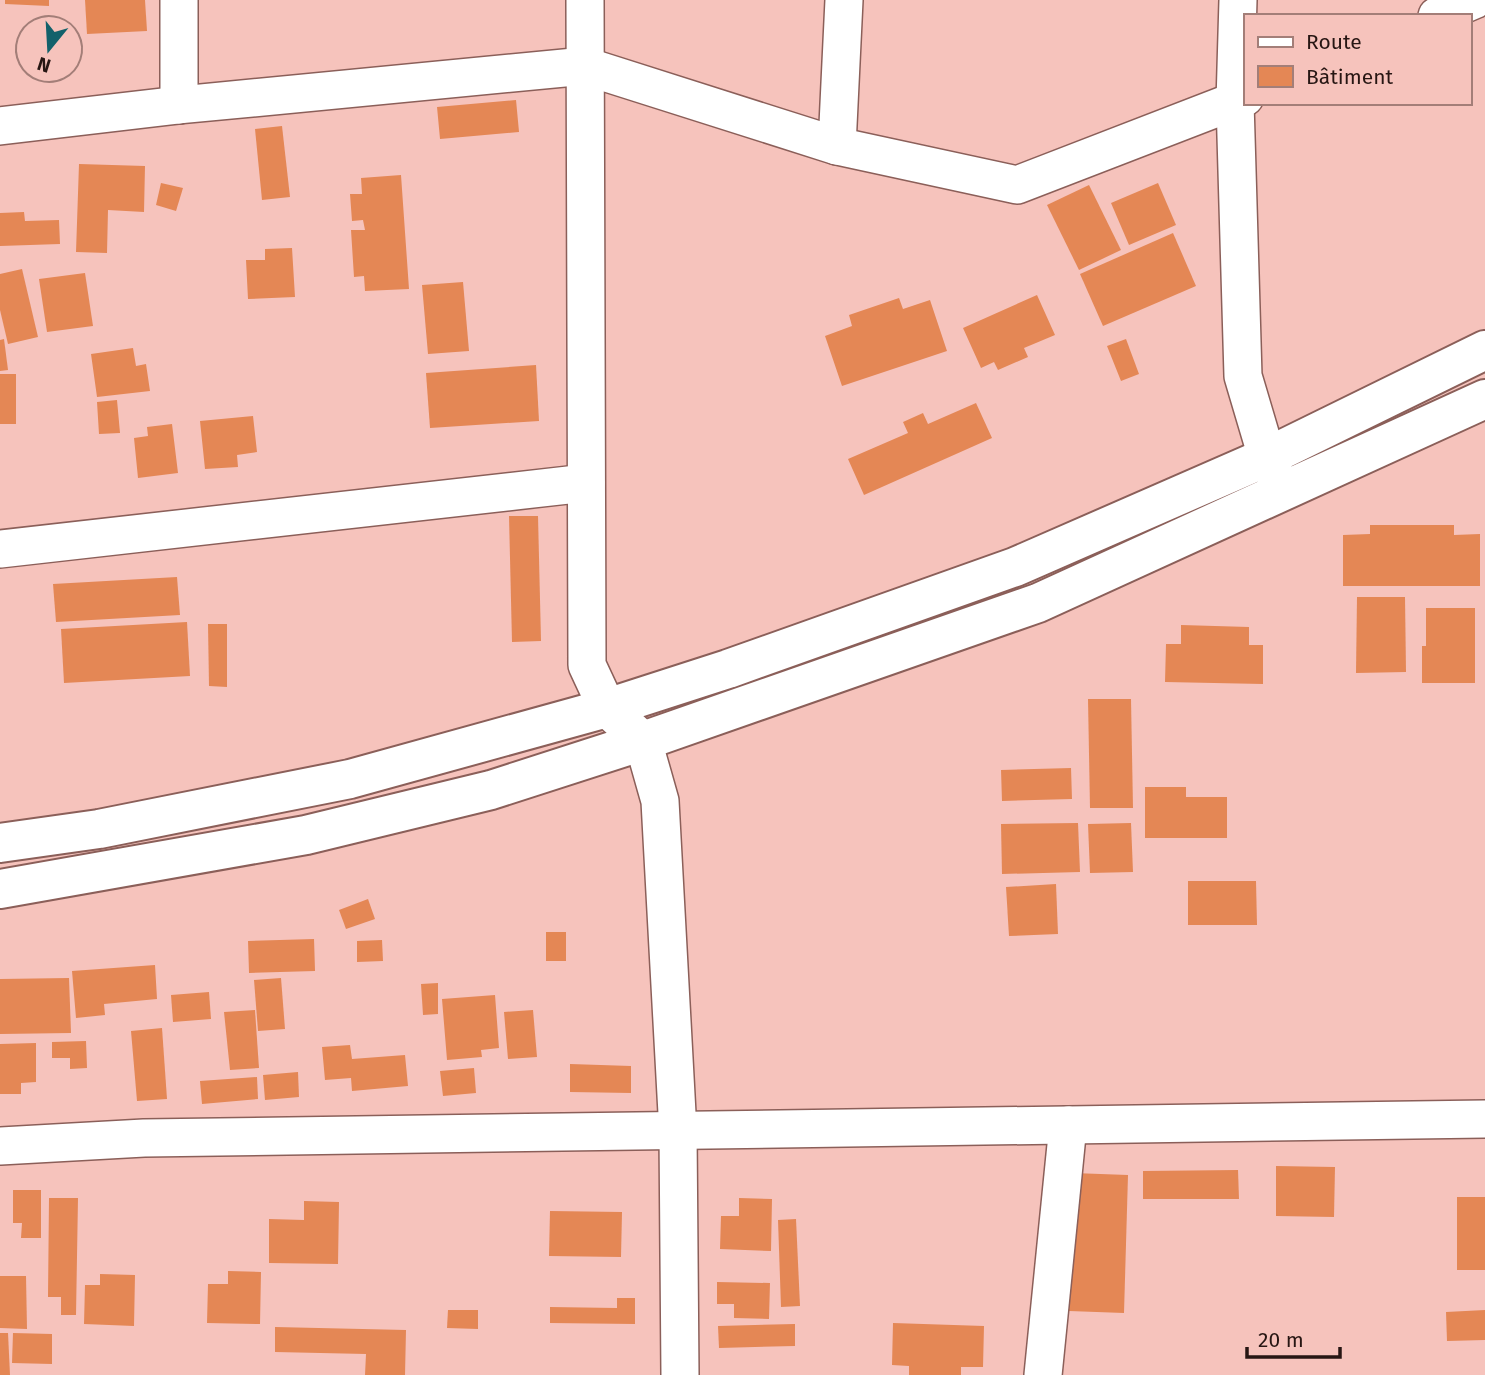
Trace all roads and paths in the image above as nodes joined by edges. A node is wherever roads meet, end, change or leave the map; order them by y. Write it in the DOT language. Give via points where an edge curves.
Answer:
graph roads {
  1 [pos="179,0"];
  2 [pos="585,0"];
  3 [pos="844,0"];
  4 [pos="1238,0"];
  5 [pos="1474,0"];
  6 [pos="1442,14"];
  7 [pos="584,66"];
  8 [pos="1240,100"];
  9 [pos="179,105"];
  10 [pos="0,125"];
  11 [pos="837,146"];
  12 [pos="1485,350"];
  13 [pos="1485,399"];
  14 [pos="1267,457"];
  15 [pos="586,483"];
  16 [pos="1283,493"];
  17 [pos="0,549"];
  18 [pos="607,708"];
  19 [pos="643,741"];
  20 [pos="0,843"];
  21 [pos="0,889"];
  22 [pos="1485,1119"];
  23 [pos="1068,1125"];
  24 [pos="678,1132"];
  25 [pos="0,1146"];
  26 [pos="680,1375"];
  27 [pos="1043,1375"];
  1 -- 9 [label="street"];
  2 -- 7 [label="street"];
  3 -- 11 [label="street"];
  4 -- 8 [label="street"];
  5 -- 6 [label="street"];
  7 -- 9 [label="street"];
  7 -- 11 [label="street"];
  7 -- 15 [label="street"];
  8 -- 11 [label="street" via="1017,185"];
  8 -- 14 [label="street" via="1243,376"];
  9 -- 10 [label="street"];
  12 -- 14 [label="main road"];
  13 -- 16 [label="main road"];
  14 -- 16 [label="street"];
  14 -- 18 [label="main road" via="1015,567"];
  15 -- 17 [label="street"];
  15 -- 18 [label="street" via="587,665"];
  16 -- 19 [label="main road" via="1038,603"];
  18 -- 19 [label="street"];
  18 -- 20 [label="main road" via="351,779 99,829"];
  19 -- 21 [label="main road" via="491,789 306,835"];
  19 -- 24 [label="street" via="660,801"];
  22 -- 23 [label="street"];
  23 -- 24 [label="street"];
  23 -- 27 [label="street"];
  24 -- 25 [label="street" via="144,1138"];
  24 -- 26 [label="street"];
}
